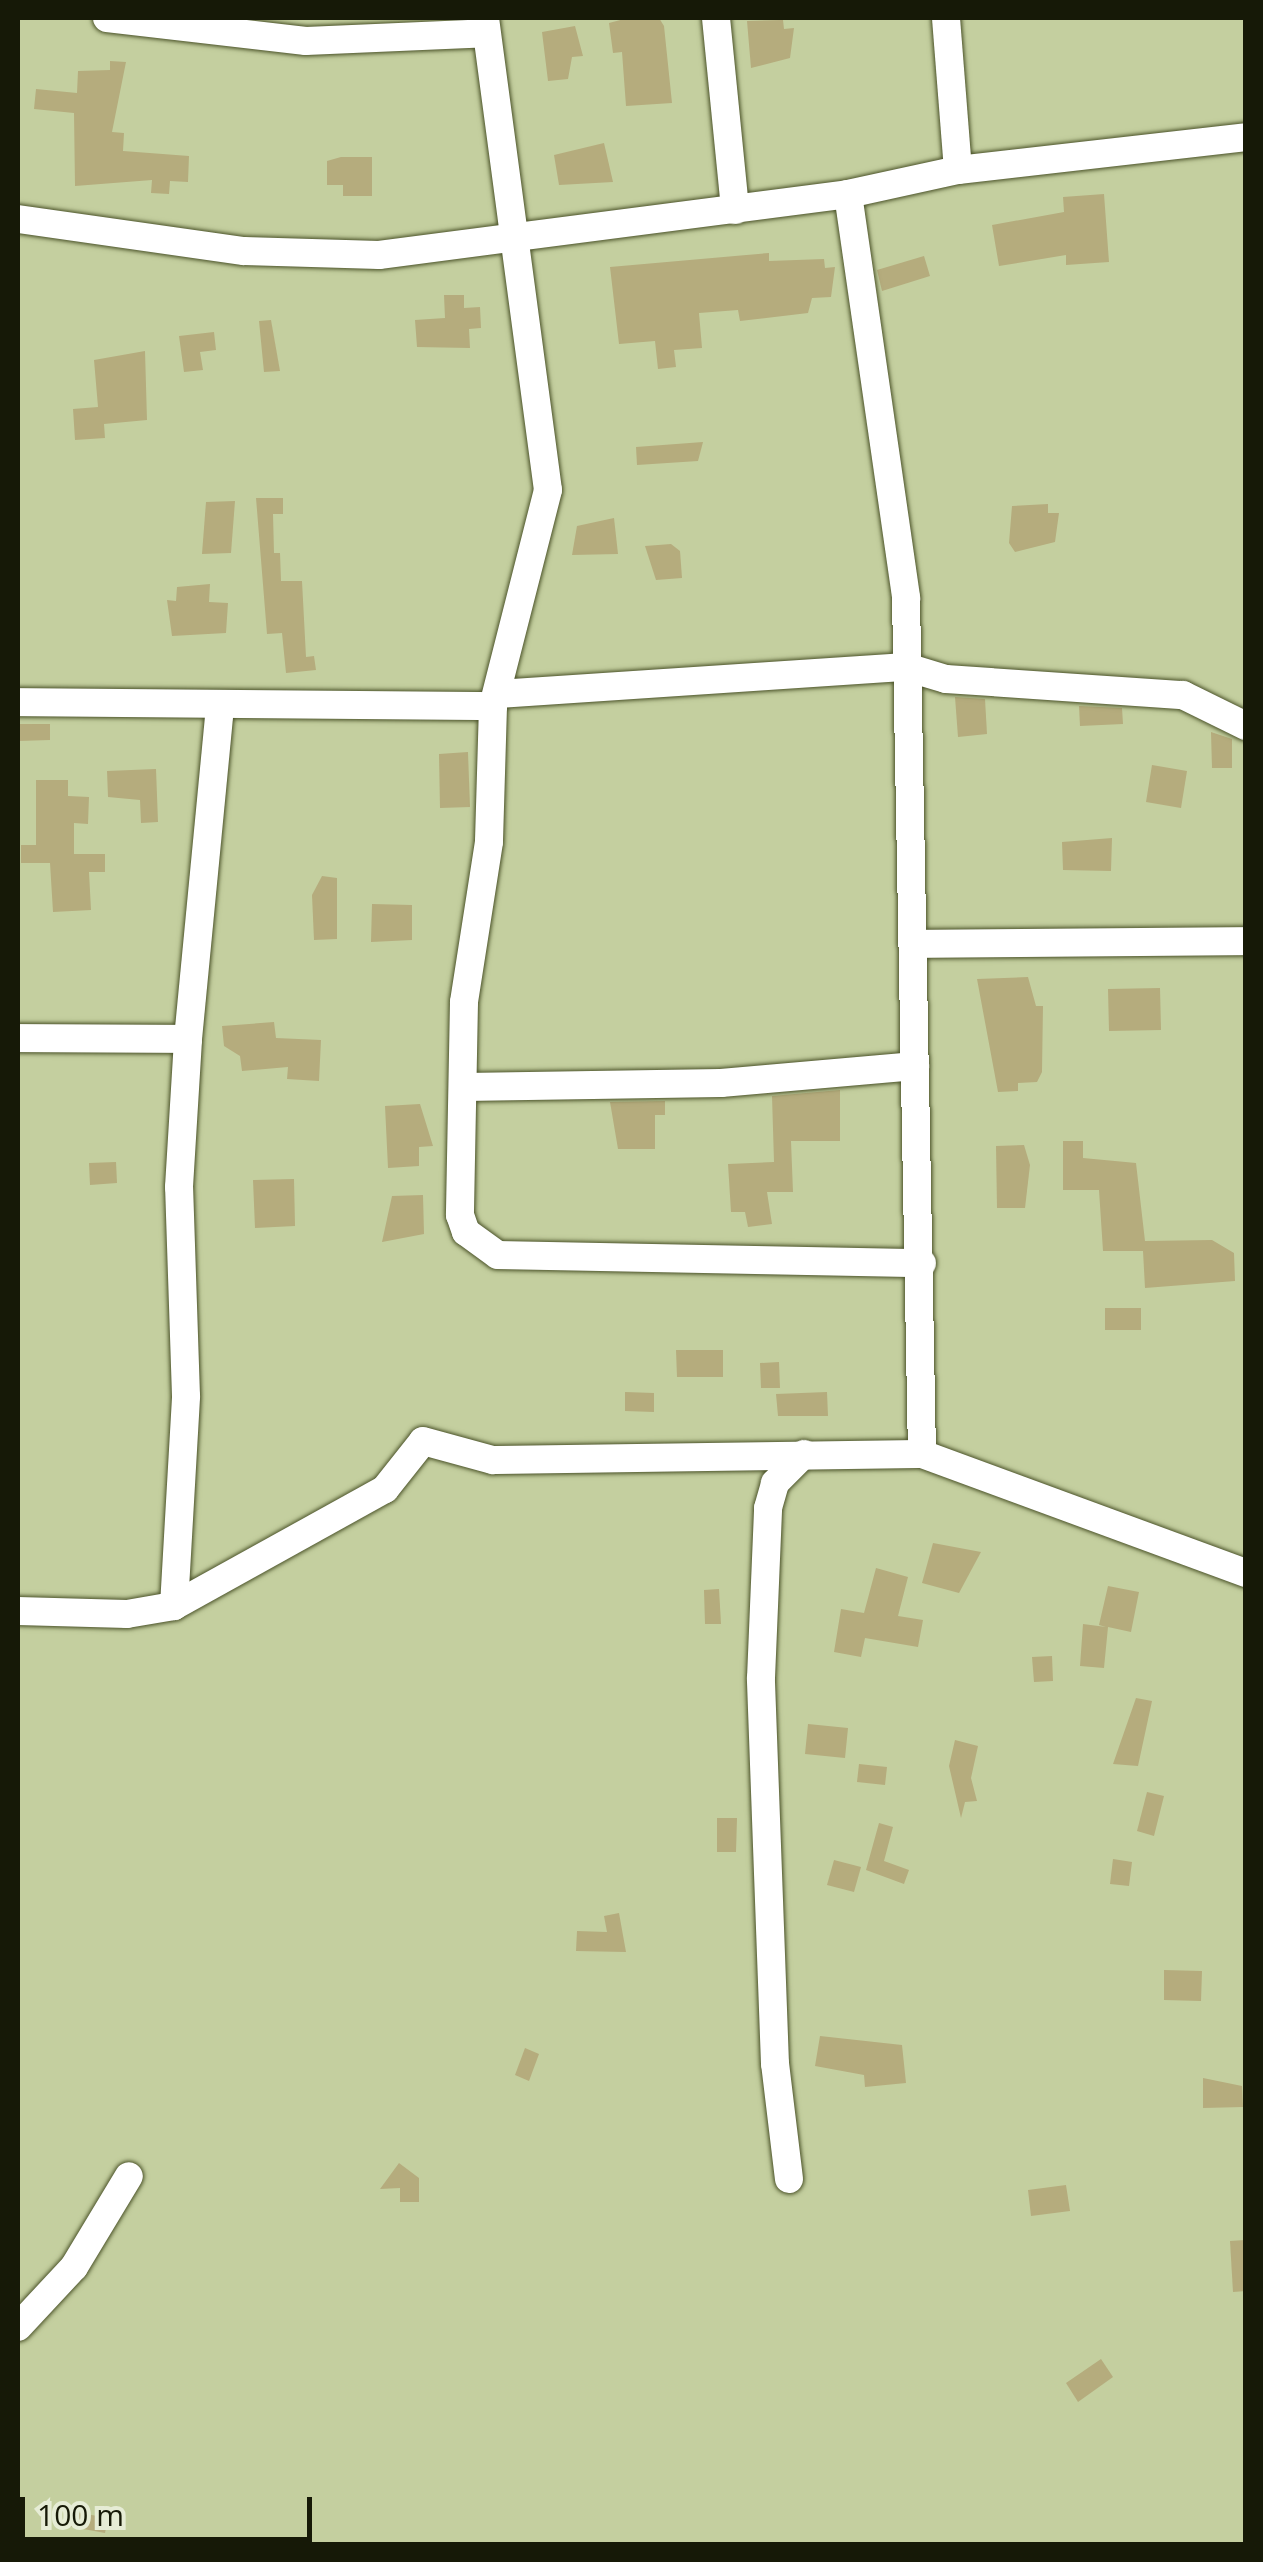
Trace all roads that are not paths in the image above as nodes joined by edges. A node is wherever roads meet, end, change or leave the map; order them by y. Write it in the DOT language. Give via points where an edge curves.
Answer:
graph roads {
  1 [pos="107,18"];
  2 [pos="716,18"];
  3 [pos="946,18"];
  4 [pos="262,26"];
  5 [pos="486,26"];
  6 [pos="1246,137"];
  7 [pos="958,170"];
  8 [pos="848,194"];
  9 [pos="735,210"];
  10 [pos="18,219"];
  11 [pos="514,238"];
  12 [pos="906,667"];
  13 [pos="495,700"];
  14 [pos="18,702"];
  15 [pos="220,705"];
  16 [pos="1246,726"];
  17 [pos="1246,941"];
  18 [pos="916,944"];
  19 [pos="18,1038"];
  20 [pos="188,1039"];
  21 [pos="914,1066"];
  22 [pos="464,1088"];
  23 [pos="922,1263"];
  24 [pos="804,1454"];
  25 [pos="922,1454"];
  26 [pos="1246,1573"];
  27 [pos="174,1606"];
  28 [pos="18,1611"];
  29 [pos="129,2176"];
  30 [pos="789,2179"];
  31 [pos="18,2328"];
  1 -- 4 [label="street"];
  2 -- 9 [label="street"];
  3 -- 7 [label="street"];
  4 -- 5 [label="street" via="375,41"];
  5 -- 11 [label="street"];
  6 -- 7 [label="street"];
  7 -- 8 [label="street"];
  8 -- 9 [label="street"];
  8 -- 12 [label="street" via="902,546"];
  9 -- 11 [label="street"];
  10 -- 11 [label="street" via="263,252 379,256"];
  11 -- 13 [label="street" via="548,490"];
  12 -- 13 [label="street"];
  12 -- 16 [label="street" via="946,678 1183,695"];
  12 -- 18 [label="street"];
  13 -- 15 [label="street"];
  13 -- 22 [label="street" via="490,842 464,1002"];
  14 -- 15 [label="street"];
  15 -- 20 [label="street"];
  17 -- 18 [label="street"];
  18 -- 21 [label="street"];
  19 -- 20 [label="street"];
  20 -- 27 [label="street" via="179,1187 186,1396"];
  21 -- 22 [label="street" via="720,1083"];
  21 -- 23 [label="street"];
  22 -- 23 [label="street" via="460,1214 466,1232 498,1255"];
  23 -- 25 [label="street"];
  24 -- 25 [label="street"];
  24 -- 27 [label="street" via="494,1460 423,1440 385,1490"];
  24 -- 30 [label="street" via="775,1483 768,1508 761,1678 775,2064"];
  25 -- 26 [label="street"];
  27 -- 28 [label="street" via="127,1614"];
  29 -- 31 [label="street" via="74,2267"];
}
